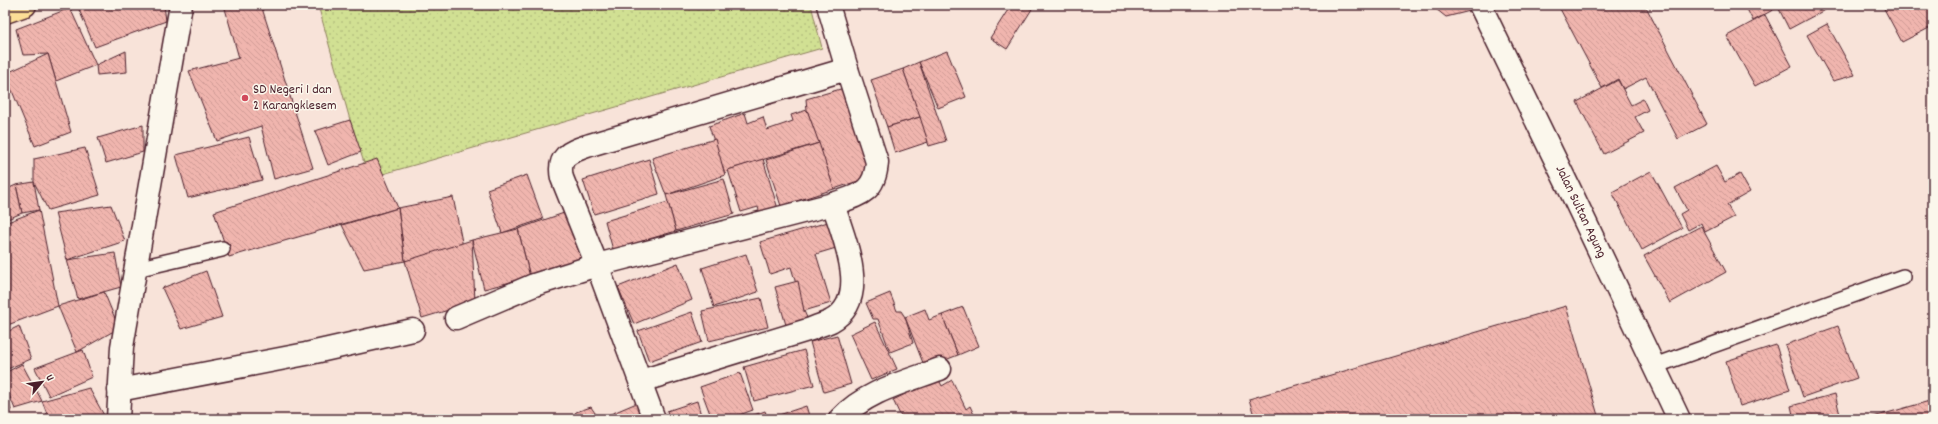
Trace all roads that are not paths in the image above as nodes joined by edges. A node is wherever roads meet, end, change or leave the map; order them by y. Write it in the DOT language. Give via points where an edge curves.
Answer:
graph roads {
  1 [pos="26,5"];
  2 [pos="181,5"];
  3 [pos="828,5"];
  4 [pos="1480,5"];
  5 [pos="5,12"];
  6 [pos="847,69"];
  7 [pos="833,204"];
  8 [pos="222,249"];
  9 [pos="597,265"];
  10 [pos="136,269"];
  11 [pos="1903,277"];
  12 [pos="456,318"];
  13 [pos="413,330"];
  14 [pos="1654,366"];
  15 [pos="940,369"];
  16 [pos="641,381"];
  17 [pos="119,390"];
  18 [pos="118,419"];
  19 [pos="654,419"];
  20 [pos="840,419"];
  21 [pos="1679,419"];
  1 -- 5 [label="main road"];
  2 -- 10 [label="street"];
  3 -- 6 [label="street"];
  4 -- 14 [label="street, Jalan Sultan Agung"];
  6 -- 7 [label="street" via="877,162 876,175 870,188 857,196"];
  6 -- 9 [label="street" via="590,145 565,156 560,167 562,178"];
  7 -- 9 [label="street"];
  7 -- 16 [label="street" via="853,272 854,287 842,312 832,321 811,329"];
  8 -- 10 [label="lane"];
  9 -- 12 [label="street" via="534,286"];
  9 -- 16 [label="street"];
  10 -- 17 [label="street" via="122,347"];
  11 -- 14 [label="lane"];
  13 -- 17 [label="street" via="306,354"];
  14 -- 21 [label="street, Jalan Sultan Agung"];
  15 -- 20 [label="street" via="869,396 851,407"];
  16 -- 19 [label="street"];
  17 -- 18 [label="street"];
}
